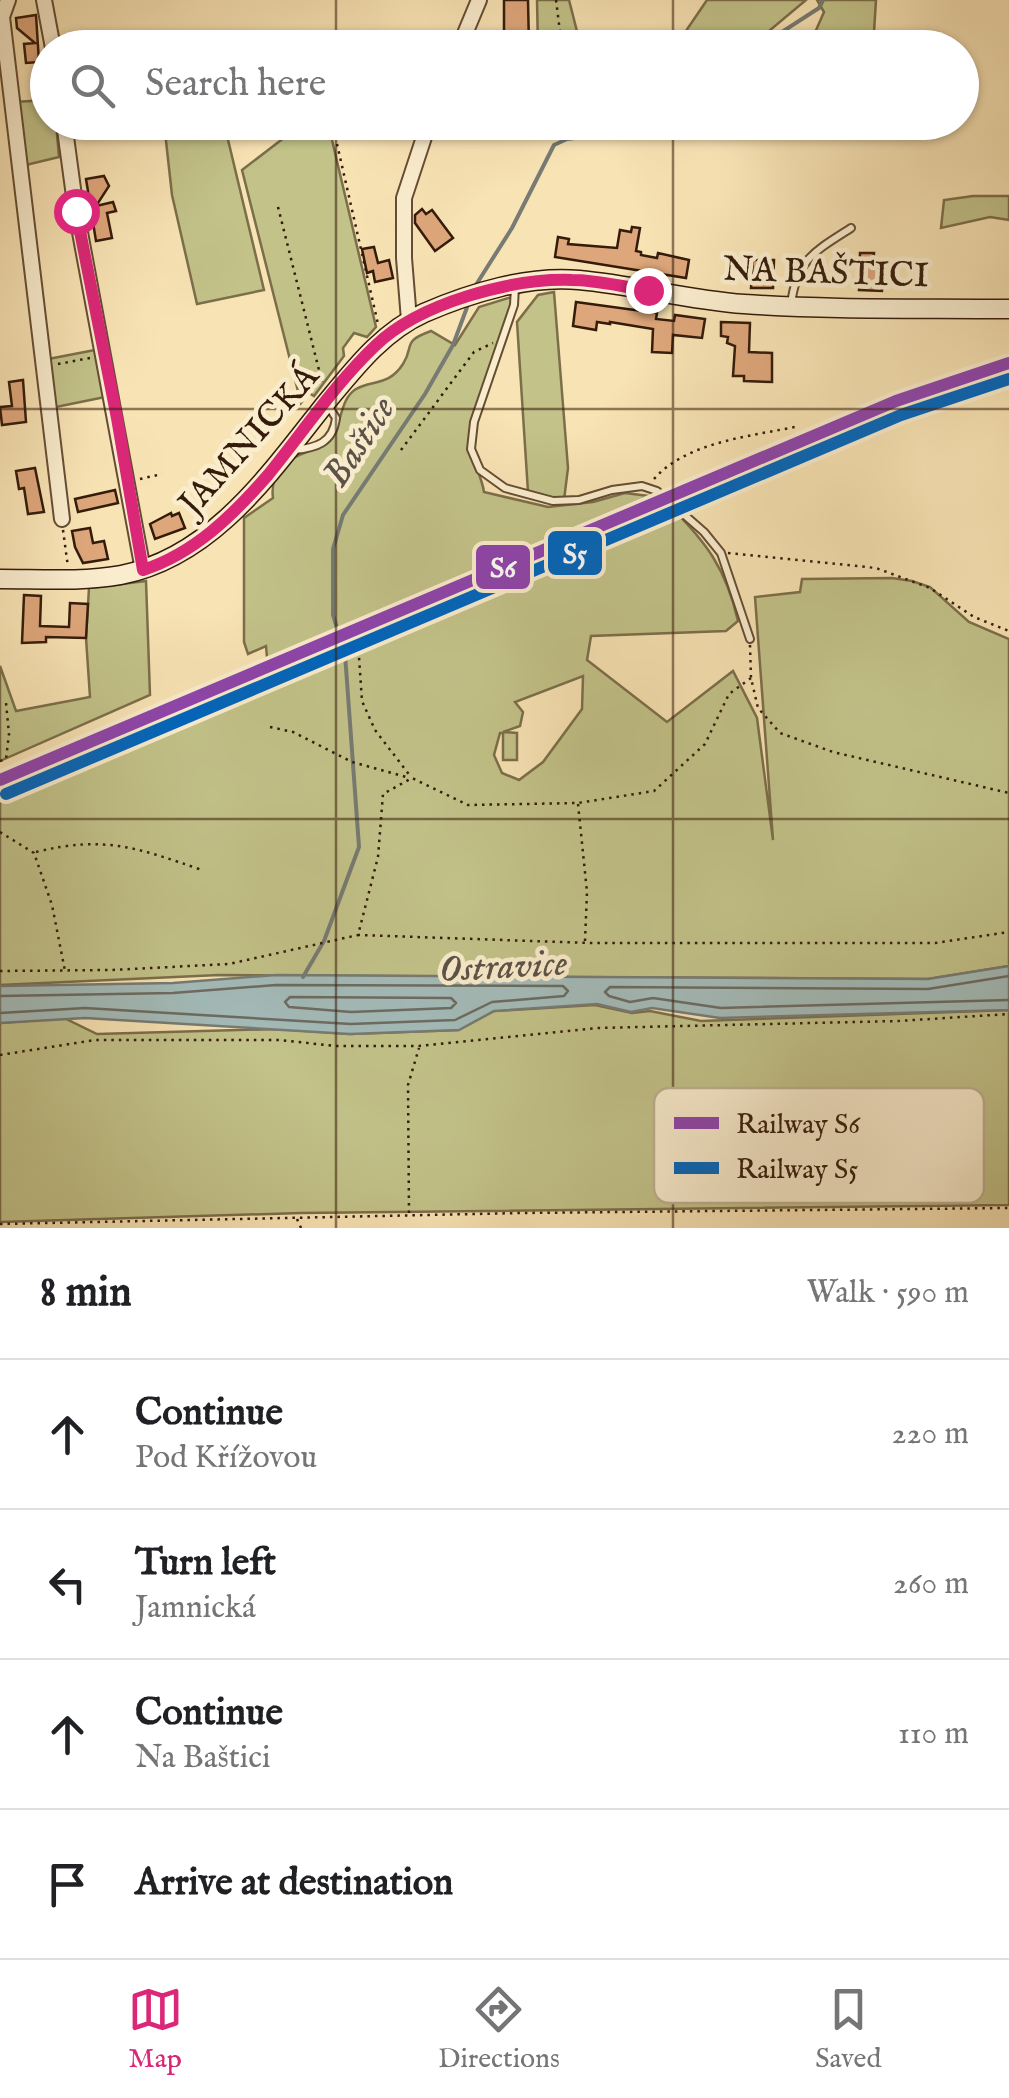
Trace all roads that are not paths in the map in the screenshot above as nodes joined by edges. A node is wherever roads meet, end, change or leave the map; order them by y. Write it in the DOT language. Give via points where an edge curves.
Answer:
graph roads {
  1 [pos="8,0"];
  2 [pos="44,0"];
  3 [pos="479,0"];
  4 [pos="50,30"];
  5 [pos="466,30"];
  6 [pos="66,140"];
  7 [pos="423,140"];
  8 [pos="851,228"];
  9 [pos="516,286"];
  10 [pos="464,299"];
  11 [pos="791,306"];
  12 [pos="1009,309"];
  13 [pos="409,320"];
  14 [pos="62,519"];
  15 [pos="143,570"];
  16 [pos="0,579"];
  17 [pos="750,639"];
  1 -- 14 [label="street" via="2,17"];
  2 -- 4 [label="street"];
  3 -- 5 [label="street"];
  6 -- 15 [label="street"];
  7 -- 13 [label="street" via="404,198"];
  8 -- 11 [label="lane" via="804,261"];
  9 -- 10 [label="main road, NA BAŠTICI"];
  9 -- 11 [label="main road, NA BAŠTICI" via="577,280"];
  9 -- 17 [label="lane" via="474,422 471,449 480,470 505,488 553,502 647,488 666,498 722,553"];
  10 -- 13 [label="main road, JAMNICKÁ"];
  11 -- 12 [label="main road, NA BAŠTICI"];
  13 -- 15 [label="main road, JAMNICKÁ" via="324,396 288,450 228,518 176,556"];
  15 -- 16 [label="main road, JAMNICKÁ" via="90,579"];
}
